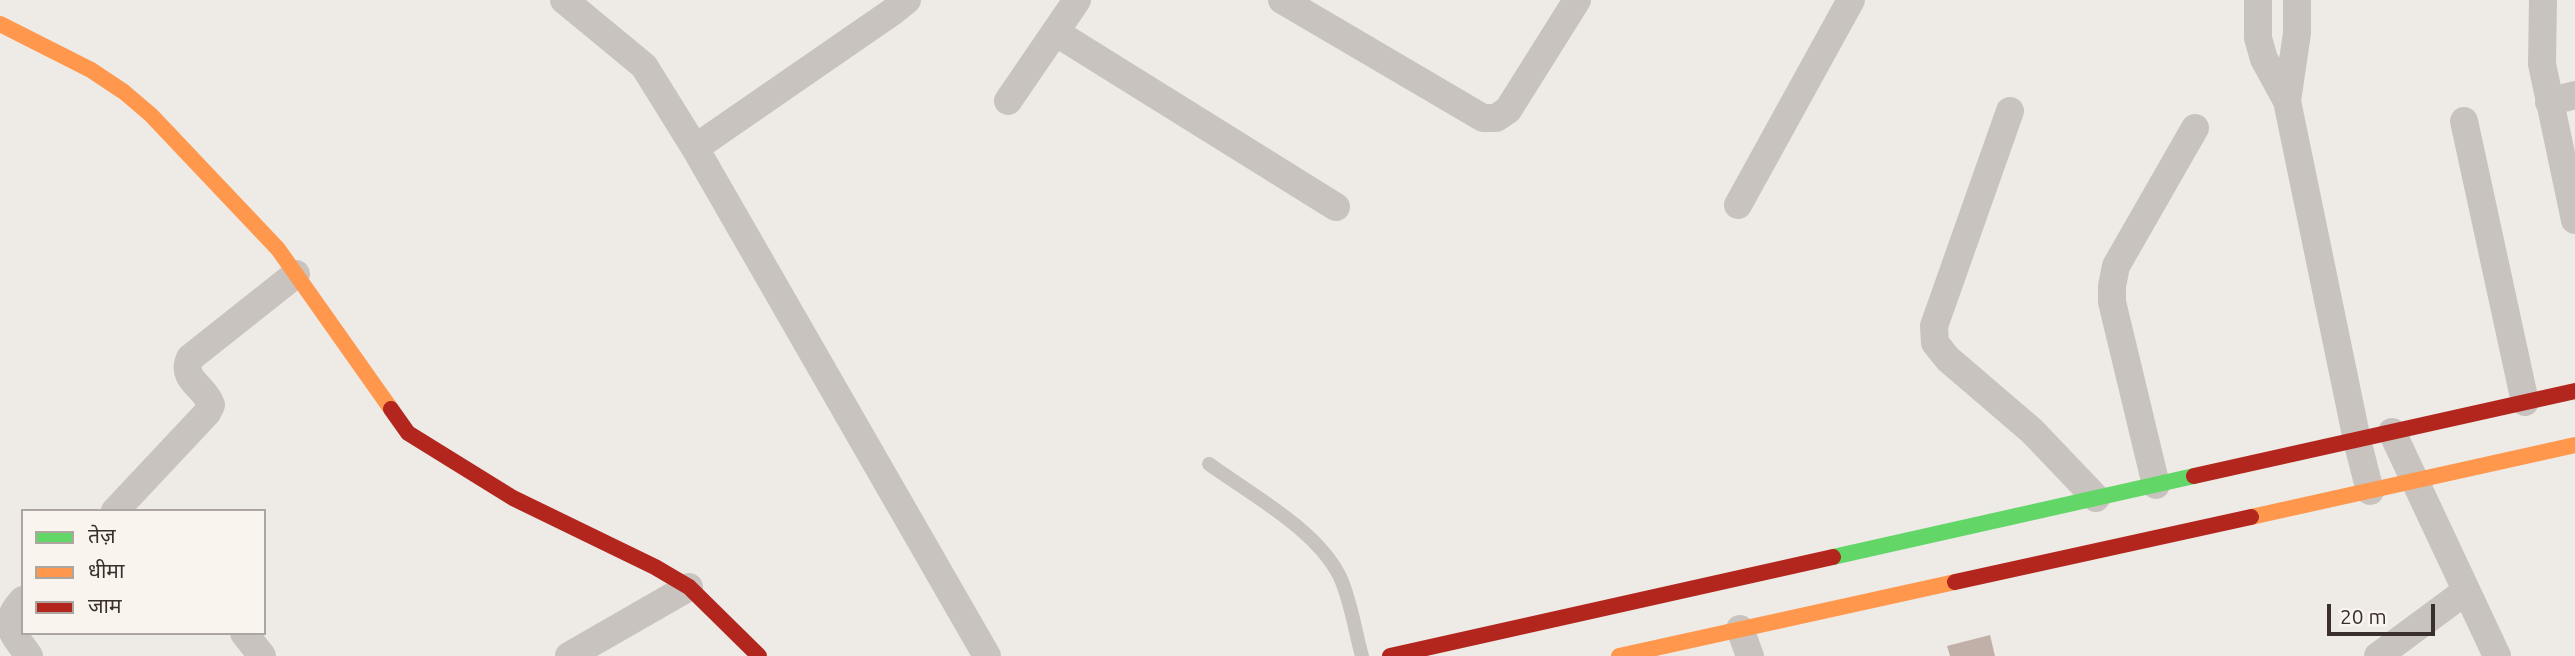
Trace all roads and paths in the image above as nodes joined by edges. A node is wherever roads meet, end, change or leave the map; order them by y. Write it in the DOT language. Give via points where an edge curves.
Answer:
graph roads {
  1 [pos="564,0"];
  2 [pos="907,0"];
  3 [pos="1077,0"];
  4 [pos="1282,0"];
  5 [pos="1577,0"];
  6 [pos="1851,0"];
  7 [pos="2258,0"];
  8 [pos="2297,0"];
  9 [pos="2543,0"];
  10 [pos="0,24"];
  11 [pos="1055,32"];
  12 [pos="2562,99"];
  13 [pos="1008,101"];
  14 [pos="2287,101"];
  15 [pos="2010,111"];
  16 [pos="2464,121"];
  17 [pos="2195,128"];
  18 [pos="695,148"];
  19 [pos="1738,205"];
  20 [pos="1336,207"];
  21 [pos="2575,220"];
  22 [pos="296,274"];
  23 [pos="2575,391"];
  24 [pos="2525,402"];
  25 [pos="2392,432"];
  26 [pos="2357,440"];
  27 [pos="2575,445"];
  28 [pos="1209,464"];
  29 [pos="2415,482"];
  30 [pos="2156,485"];
  31 [pos="2370,491"];
  32 [pos="2096,498"];
  33 [pos="116,509"];
  34 [pos="689,587"];
  35 [pos="2466,591"];
  36 [pos="21,602"];
  37 [pos="1740,629"];
  38 [pos="246,635"];
  39 [pos="29,656"];
  40 [pos="262,656"];
  41 [pos="569,656"];
  42 [pos="760,656"];
  43 [pos="987,656"];
  44 [pos="1362,656"];
  45 [pos="1390,656"];
  46 [pos="1619,656"];
  47 [pos="1750,656"];
  48 [pos="2378,656"];
  49 [pos="2497,656"];
  1 -- 18 [label="street" via="643,66"];
  2 -- 18 [label="street"];
  3 -- 11 [label="street"];
  4 -- 5 [label="street" via="1483,118 1496,118 1508,110"];
  6 -- 19 [label="street"];
  7 -- 14 [label="street" via="2258,38 2264,59"];
  8 -- 14 [label="street"];
  9 -- 12 [label="street" via="2542,64"];
  10 -- 22 [label="street" via="91,70 142,107 278,248"];
  11 -- 13 [label="street"];
  11 -- 20 [label="street"];
  12 -- 21 [label="street"];
  14 -- 26 [label="street"];
  15 -- 32 [label="street" via="1934,326 1935,343 2032,431"];
  16 -- 24 [label="street"];
  17 -- 30 [label="street" via="2116,266 2112,286"];
  18 -- 43 [label="street"];
  22 -- 33 [label="street" via="190,358 186,367 189,377 211,405"];
  22 -- 34 [label="street" via="408,433 513,498"];
  23 -- 24 [label="street"];
  24 -- 25 [label="street"];
  25 -- 26 [label="street"];
  25 -- 29 [label="street"];
  26 -- 30 [label="street"];
  26 -- 31 [label="street"];
  27 -- 29 [label="street"];
  28 -- 44 [label="lane" via="1309,536 1327,555 1341,579"];
  29 -- 31 [label="street"];
  29 -- 35 [label="street"];
  30 -- 32 [label="street"];
  31 -- 37 [label="street" via="1809,608"];
  32 -- 45 [label="street" via="1799,571"];
  34 -- 41 [label="street"];
  34 -- 42 [label="street"];
  35 -- 48 [label="street"];
  35 -- 49 [label="street"];
  36 -- 39 [label="street" via="8,622"];
  37 -- 46 [label="street"];
  37 -- 47 [label="street"];
  38 -- 40 [label="street"];
}
